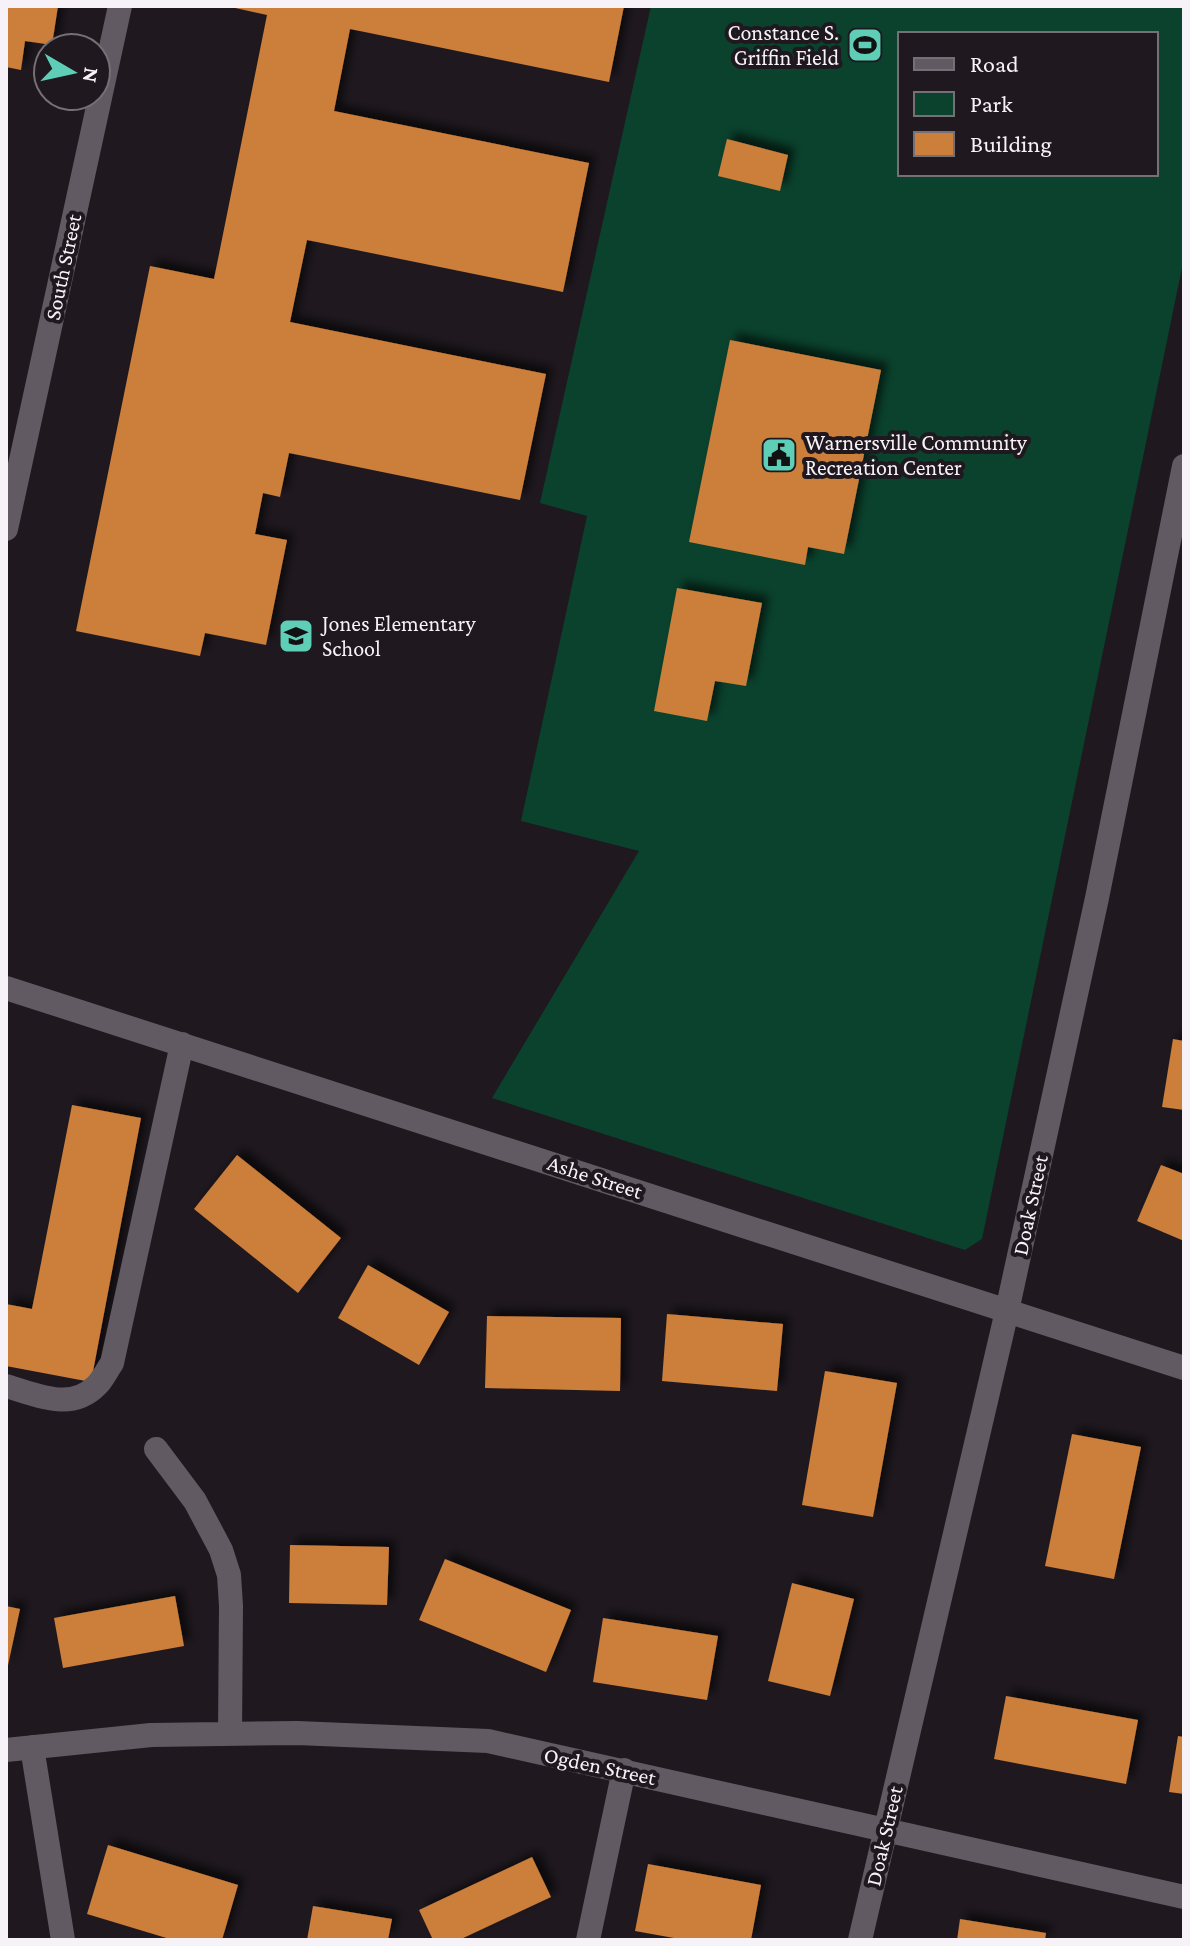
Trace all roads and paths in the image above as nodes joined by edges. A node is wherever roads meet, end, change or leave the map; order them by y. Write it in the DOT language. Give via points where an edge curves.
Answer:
graph roads {
  1 [pos="120,6"];
  2 [pos="1184,466"];
  3 [pos="6,529"];
  4 [pos="6,988"];
  5 [pos="182,1044"];
  6 [pos="1007,1311"];
  7 [pos="1184,1368"];
  8 [pos="6,1386"];
  9 [pos="156,1449"];
  10 [pos="230,1734"];
  11 [pos="32,1747"];
  12 [pos="6,1750"];
  13 [pos="624,1770"];
  14 [pos="886,1831"];
  15 [pos="1184,1897"];
  16 [pos="63,1940"];
  17 [pos="588,1940"];
  18 [pos="860,1940"];
  1 -- 3 [label="street, South Street"];
  2 -- 6 [label="street, Doak Street"];
  4 -- 5 [label="street, Ashe Street"];
  5 -- 6 [label="street, Ashe Street"];
  5 -- 8 [label="street" via="112,1363 99,1384 81,1398 60,1401"];
  6 -- 7 [label="street, Ashe Street"];
  6 -- 14 [label="street, Doak Street"];
  9 -- 10 [label="street" via="195,1501 229,1575"];
  10 -- 11 [label="street, Ogden Street" via="151,1735"];
  10 -- 13 [label="street, Ogden Street" via="488,1741"];
  11 -- 12 [label="street, Ogden Street"];
  11 -- 16 [label="street"];
  13 -- 14 [label="street, Ogden Street"];
  13 -- 17 [label="street"];
  14 -- 15 [label="street, Ogden Street"];
  14 -- 18 [label="street, Doak Street"];
}
